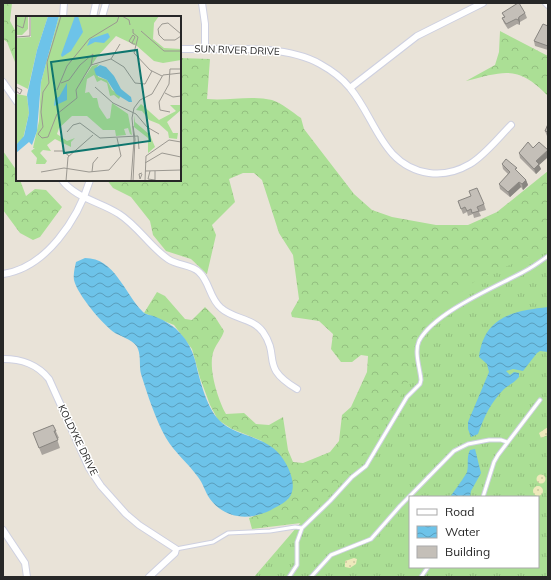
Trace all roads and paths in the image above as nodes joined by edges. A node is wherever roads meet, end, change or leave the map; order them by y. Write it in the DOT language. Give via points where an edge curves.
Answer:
graph roads {
  1 [pos="64,3"];
  2 [pos="96,3"];
  3 [pos="106,3"];
  4 [pos="202,3"];
  5 [pos="483,3"];
  6 [pos="63,16"];
  7 [pos="93,16"];
  8 [pos="102,16"];
  9 [pos="181,49"];
  10 [pos="205,49"];
  11 [pos="3,82"];
  12 [pos="350,88"];
  13 [pos="16,101"];
  14 [pos="511,125"];
  15 [pos="63,181"];
  16 [pos="90,181"];
  17 [pos="84,196"];
  18 [pos="548,256"];
  19 [pos="3,274"];
  20 [pos="3,359"];
  21 [pos="297,389"];
  22 [pos="540,400"];
  23 [pos="508,442"];
  24 [pos="412,496"];
  25 [pos="483,496"];
  26 [pos="409,499"];
  27 [pos="302,528"];
  28 [pos="3,530"];
  29 [pos="176,549"];
  30 [pos="427,568"];
  31 [pos="26,577"];
  32 [pos="149,577"];
  33 [pos="289,577"];
  34 [pos="311,577"];
  35 [pos="421,577"];
  1 -- 6 [label="street"];
  2 -- 7 [label="street"];
  3 -- 8 [label="street"];
  4 -- 10 [label="street"];
  5 -- 12 [label="street" via="417,36"];
  9 -- 10 [label="street, SUN RIVER DRIVE"];
  10 -- 12 [label="street, SUN RIVER DRIVE" via="273,51 300,55 332,71"];
  11 -- 13 [label="street"];
  12 -- 14 [label="street, SUN RIVER DRIVE" via="387,149 400,162 424,172 451,172 470,164"];
  15 -- 17 [label="street"];
  16 -- 17 [label="street"];
  17 -- 19 [label="street" via="70,223 43,254 26,268"];
  17 -- 21 [label="street" via="124,218 170,261 198,271 206,282 212,299 221,308 250,322 263,332 274,369"];
  18 -- 27 [label="lane" via="525,272 479,294 430,327 417,347 420,384 407,397 366,466"];
  20 -- 29 [label="street, KOLDYKE DRIVE" via="26,362 44,374 89,468 101,486 139,525"];
  22 -- 23 [label="lane"];
  23 -- 24 [label="lane" via="489,440 468,444 454,451"];
  23 -- 25 [label="lane" via="494,462"];
  26 -- 34 [label="lane" via="371,539 331,555"];
  27 -- 29 [label="lane" via="295,526 270,531 228,533 213,542"];
  27 -- 33 [label="lane" via="297,542 297,565"];
  28 -- 31 [label="street" via="21,555"];
  29 -- 32 [label="street" via="175,553"];
  30 -- 35 [label="lane"];
}
